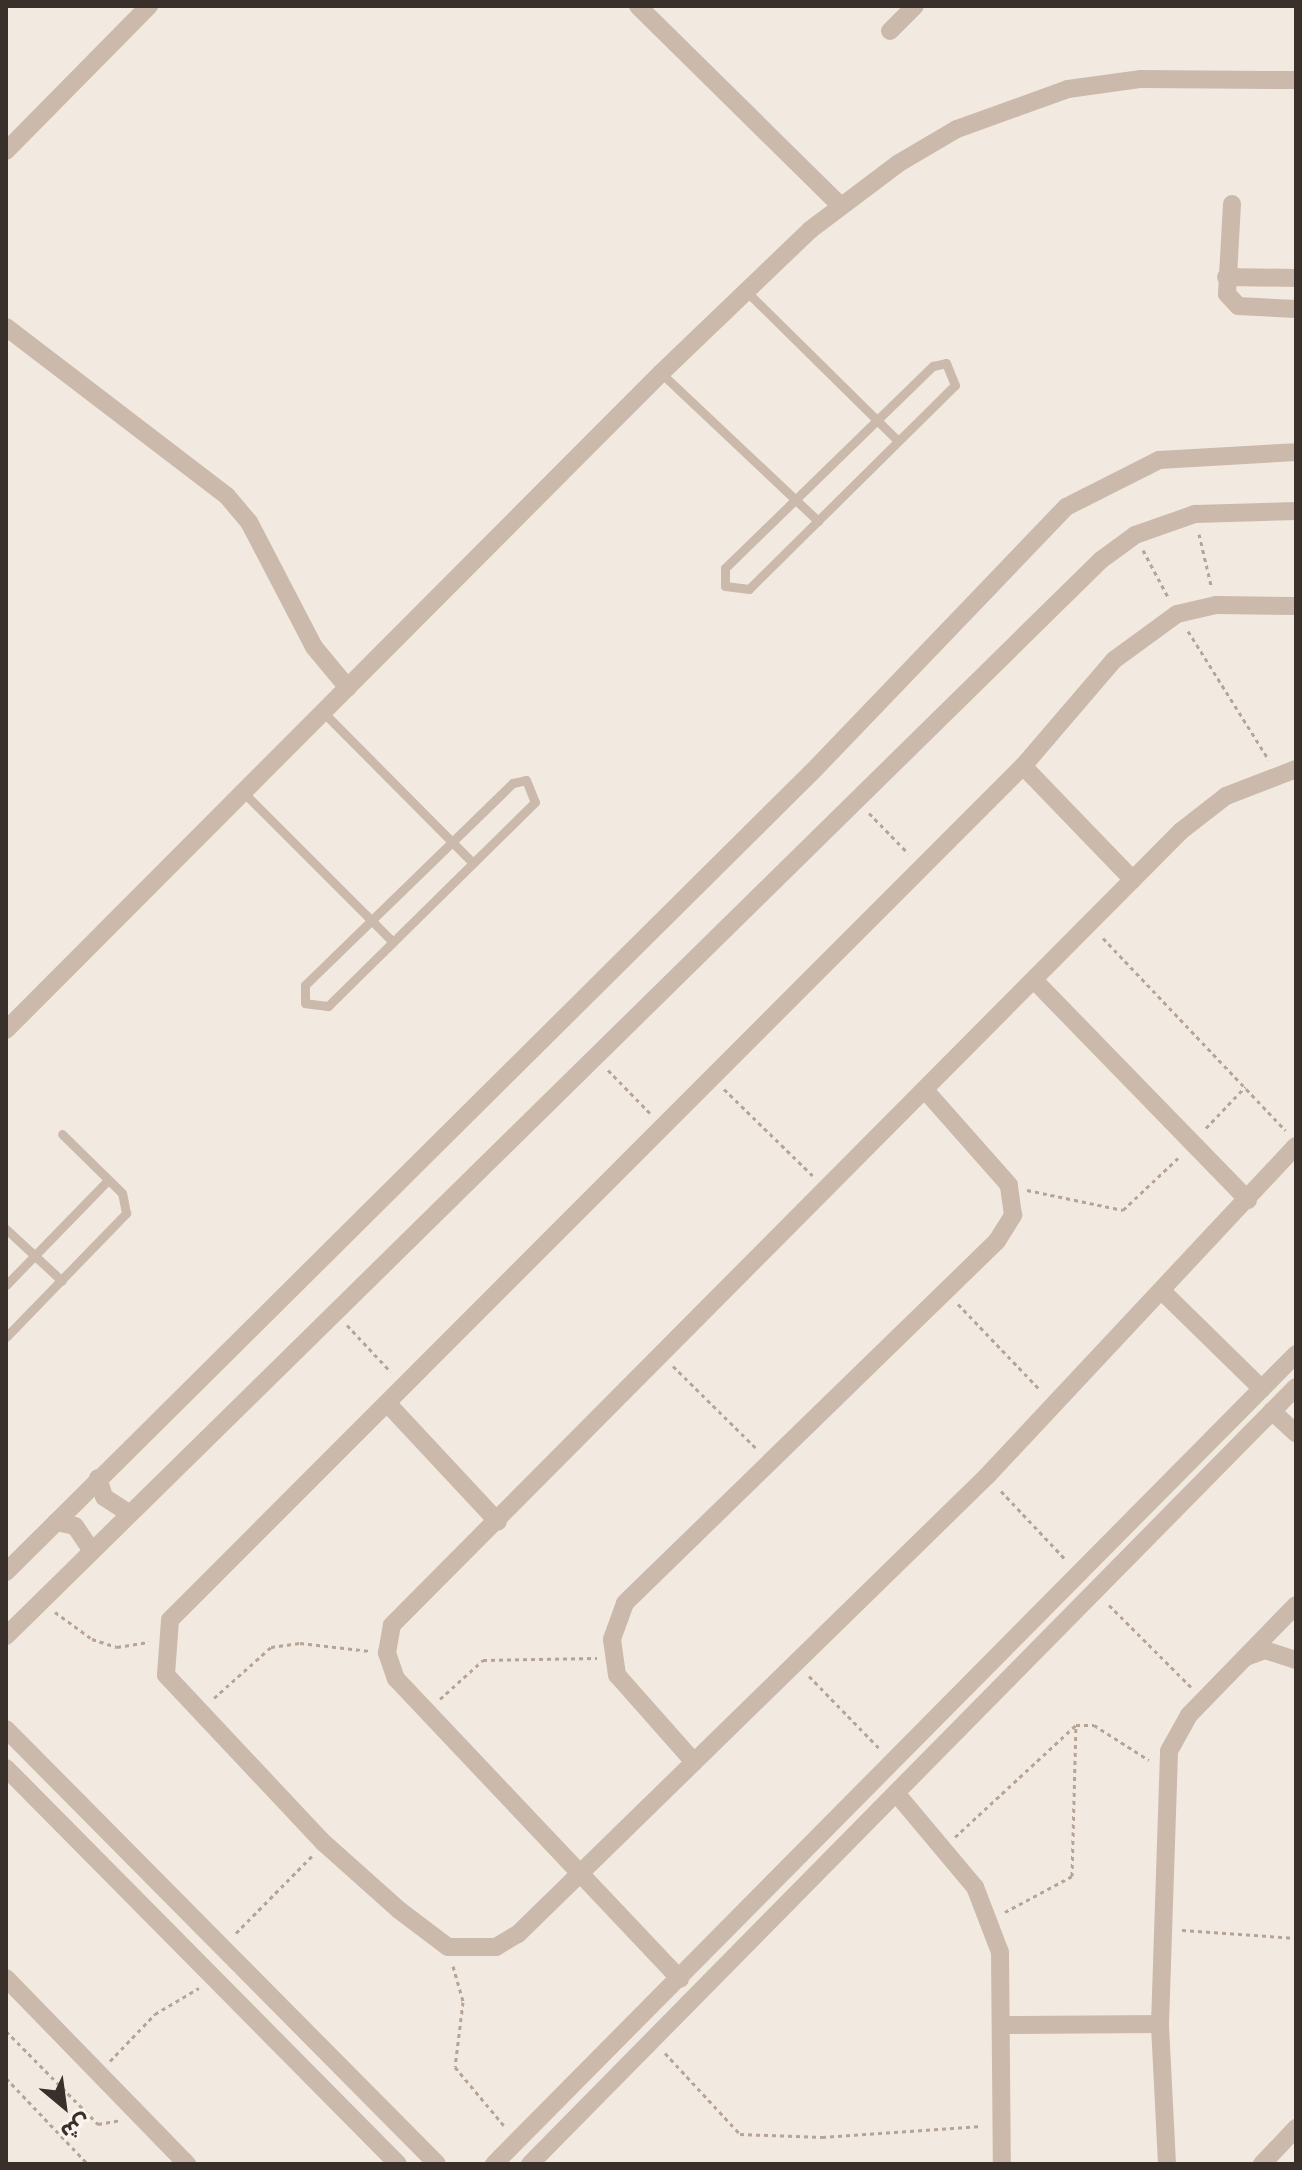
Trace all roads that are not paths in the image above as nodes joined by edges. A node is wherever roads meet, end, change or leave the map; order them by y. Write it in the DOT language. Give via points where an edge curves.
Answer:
graph roads {
  1 [pos="149,6"];
  2 [pos="638,6"];
  3 [pos="915,6"];
  4 [pos="890,31"];
  5 [pos="1296,80"];
  6 [pos="6,151"];
  7 [pos="1232,204"];
  8 [pos="841,206"];
  9 [pos="1226,277"];
  10 [pos="1296,278"];
  11 [pos="747,292"];
  12 [pos="1296,309"];
  13 [pos="6,327"];
  14 [pos="661,373"];
  15 [pos="877,421"];
  16 [pos="898,441"];
  17 [pos="1296,452"];
  18 [pos="795,499"];
  19 [pos="1296,511"];
  20 [pos="818,521"];
  21 [pos="1296,606"];
  22 [pos="348,688"];
  23 [pos="323,712"];
  24 [pos="1023,766"];
  25 [pos="1287,771"];
  26 [pos="243,792"];
  27 [pos="452,842"];
  28 [pos="473,863"];
  29 [pos="1133,880"];
  30 [pos="372,920"];
  31 [pos="393,942"];
  32 [pos="1034,980"];
  33 [pos="6,1030"];
  34 [pos="925,1090"];
  35 [pos="62,1134"];
  36 [pos="1296,1144"];
  37 [pos="108,1180"];
  38 [pos="1248,1200"];
  39 [pos="6,1229"];
  40 [pos="34,1256"];
  41 [pos="62,1281"];
  42 [pos="6,1285"];
  43 [pos="1164,1293"];
  44 [pos="6,1337"];
  45 [pos="1296,1354"];
  46 [pos="1296,1387"];
  47 [pos="1262,1389"];
  48 [pos="388,1404"];
  49 [pos="1272,1411"];
  50 [pos="1296,1433"];
  51 [pos="1197,1456"];
  52 [pos="1213,1471"];
  53 [pos="98,1478"];
  54 [pos="129,1513"];
  55 [pos="56,1522"];
  56 [pos="498,1522"];
  57 [pos="91,1550"];
  58 [pos="6,1572"];
  59 [pos="1296,1605"];
  60 [pos="6,1636"];
  61 [pos="1245,1657"];
  62 [pos="1296,1660"];
  63 [pos="6,1729"];
  64 [pos="694,1762"];
  65 [pos="6,1768"];
  66 [pos="896,1793"];
  67 [pos="792,1869"];
  68 [pos="580,1873"];
  69 [pos="806,1884"];
  70 [pos="6,1978"];
  71 [pos="680,1979"];
  72 [pos="1160,2024"];
  73 [pos="1004,2025"];
  74 [pos="398,2126"];
  75 [pos="1296,2128"];
  76 [pos="380,2144"];
  77 [pos="187,2164"];
  78 [pos="398,2164"];
  79 [pos="437,2164"];
  80 [pos="494,2164"];
  81 [pos="530,2164"];
  82 [pos="1002,2164"];
  83 [pos="1167,2164"];
  84 [pos="1262,2164"];
  1 -- 6 [label="street"];
  2 -- 8 [label="street"];
  3 -- 4 [label="street"];
  5 -- 8 [label="street" via="1141,79 1022,101 957,129"];
  7 -- 9 [label="street"];
  8 -- 11 [label="street"];
  9 -- 10 [label="street"];
  9 -- 12 [label="street" via="1238,306"];
  11 -- 14 [label="street"];
  11 -- 15 [label="lane"];
  13 -- 22 [label="street" via="227,496 249,522 314,647"];
  14 -- 18 [label="lane"];
  14 -- 22 [label="street"];
  15 -- 16 [label="lane"];
  15 -- 16 [label="lane" via="933,366 953,368 955,385"];
  15 -- 18 [label="lane"];
  16 -- 20 [label="lane"];
  17 -- 53 [label="street" via="1159,460 1066,507 812,772"];
  18 -- 20 [label="lane"];
  18 -- 20 [label="lane" via="725,568 725,586 749,589"];
  19 -- 54 [label="street" via="1195,514 1135,535 1062,595"];
  21 -- 24 [label="street" via="1216,605 1177,614 1114,660"];
  22 -- 23 [label="street"];
  23 -- 26 [label="street"];
  23 -- 27 [label="lane"];
  24 -- 29 [label="street"];
  24 -- 48 [label="street"];
  25 -- 29 [label="street" via="1203,812"];
  26 -- 30 [label="lane"];
  26 -- 33 [label="street"];
  27 -- 28 [label="lane"];
  27 -- 28 [label="lane" via="513,783 533,785 535,802"];
  27 -- 30 [label="lane"];
  28 -- 31 [label="lane"];
  29 -- 32 [label="street"];
  30 -- 31 [label="lane"];
  30 -- 31 [label="lane" via="305,985 305,1003 328,1006"];
  32 -- 34 [label="street"];
  32 -- 38 [label="street"];
  34 -- 56 [label="street"];
  34 -- 64 [label="street" via="1009,1185 1007,1230 625,1603 612,1658 627,1691"];
  35 -- 37 [label="lane"];
  36 -- 38 [label="street"];
  37 -- 40 [label="lane"];
  37 -- 41 [label="lane" via="125,1199 124,1220"];
  38 -- 43 [label="street"];
  39 -- 40 [label="lane"];
  40 -- 41 [label="lane"];
  40 -- 42 [label="lane"];
  41 -- 44 [label="lane"];
  43 -- 47 [label="street"];
  43 -- 64 [label="street" via="987,1476"];
  45 -- 47 [label="street"];
  46 -- 49 [label="street"];
  47 -- 51 [label="street"];
  48 -- 56 [label="street"];
  48 -- 68 [label="street" via="170,1620 164,1638 166,1675 197,1715 324,1843 448,1947 496,1947"];
  49 -- 50 [label="street"];
  49 -- 52 [label="street"];
  51 -- 52 [label="street"];
  51 -- 67 [label="street"];
  52 -- 66 [label="street"];
  53 -- 54 [label="street" via="104,1497"];
  53 -- 55 [label="street"];
  54 -- 57 [label="street"];
  55 -- 57 [label="street" via="75,1526"];
  55 -- 58 [label="street"];
  56 -- 68 [label="street" via="400,1613 387,1653 396,1679"];
  57 -- 60 [label="street"];
  59 -- 61 [label="street"];
  61 -- 62 [label="street" via="1265,1650"];
  61 -- 72 [label="street" via="1177,1732 1165,1771"];
  63 -- 74 [label="street"];
  64 -- 68 [label="street"];
  65 -- 76 [label="street"];
  66 -- 69 [label="street"];
  66 -- 73 [label="street" via="943,1848 991,1918"];
  67 -- 69 [label="street"];
  67 -- 71 [label="street"];
  68 -- 71 [label="street"];
  69 -- 81 [label="street"];
  70 -- 77 [label="street"];
  71 -- 80 [label="street"];
  72 -- 73 [label="street"];
  72 -- 83 [label="street"];
  73 -- 82 [label="street"];
  74 -- 76 [label="street"];
  74 -- 79 [label="street"];
  75 -- 84 [label="street"];
  76 -- 78 [label="street"];
}
